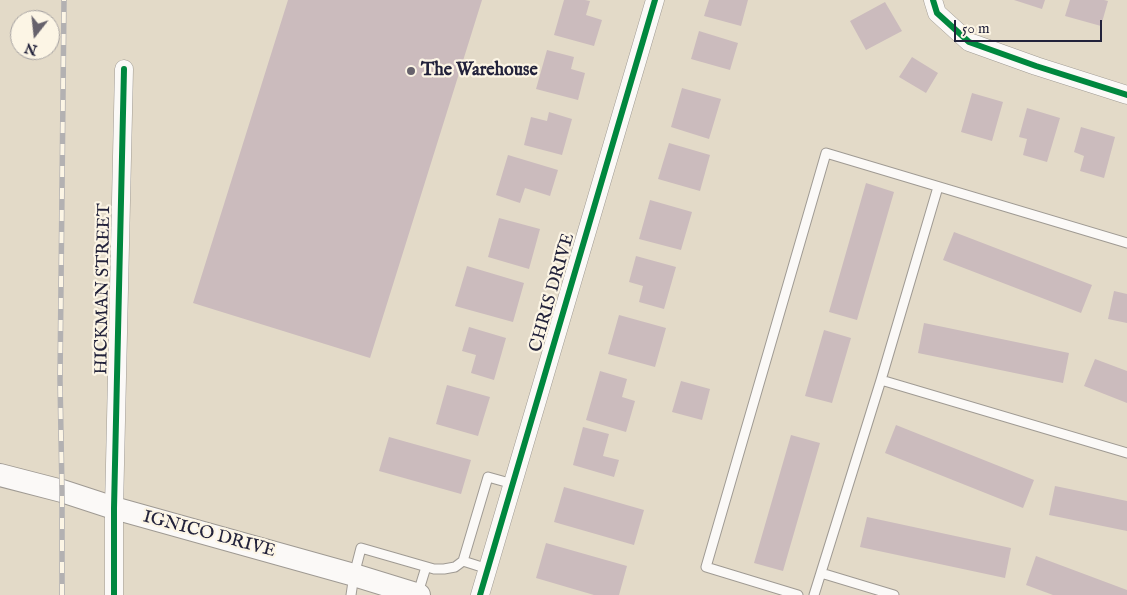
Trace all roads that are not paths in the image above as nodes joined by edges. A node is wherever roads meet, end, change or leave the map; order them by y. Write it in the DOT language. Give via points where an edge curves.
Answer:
graph roads {
  1 [pos="655,0"];
  2 [pos="933,0"];
  3 [pos="124,69"];
  4 [pos="1127,95"];
  5 [pos="938,187"];
  6 [pos="1127,243"];
  7 [pos="881,380"];
  8 [pos="1127,453"];
  9 [pos="0,475"];
  10 [pos="513,484"];
  11 [pos="114,508"];
  12 [pos="463,561"];
  13 [pos="426,567"];
  14 [pos="488,568"];
  15 [pos="821,574"];
  16 [pos="352,585"];
  17 [pos="114,595"];
  18 [pos="418,595"];
  19 [pos="480,595"];
  20 [pos="798,595"];
  21 [pos="814,595"];
  22 [pos="894,595"];
  1 -- 10 [label="street, CHRIS DRIVE"];
  2 -- 4 [label="street" via="938,13 969,42"];
  3 -- 11 [label="street, HICKMAN STREET"];
  5 -- 6 [label="lane"];
  5 -- 7 [label="lane"];
  5 -- 20 [label="lane" via="826,153 706,567"];
  7 -- 8 [label="lane"];
  7 -- 15 [label="lane"];
  9 -- 11 [label="street, IGNICO DRIVE"];
  10 -- 12 [label="lane" via="488,477"];
  10 -- 14 [label="street, CHRIS DRIVE"];
  11 -- 16 [label="street, IGNICO DRIVE"];
  11 -- 17 [label="street, HICKMAN STREET"];
  12 -- 13 [label="lane" via="444,569"];
  12 -- 14 [label="lane"];
  13 -- 16 [label="lane" via="361,548"];
  13 -- 18 [label="lane"];
  14 -- 19 [label="street, CHRIS DRIVE"];
  15 -- 21 [label="lane"];
  15 -- 22 [label="lane"];
  16 -- 18 [label="street, IGNICO DRIVE"];
}
